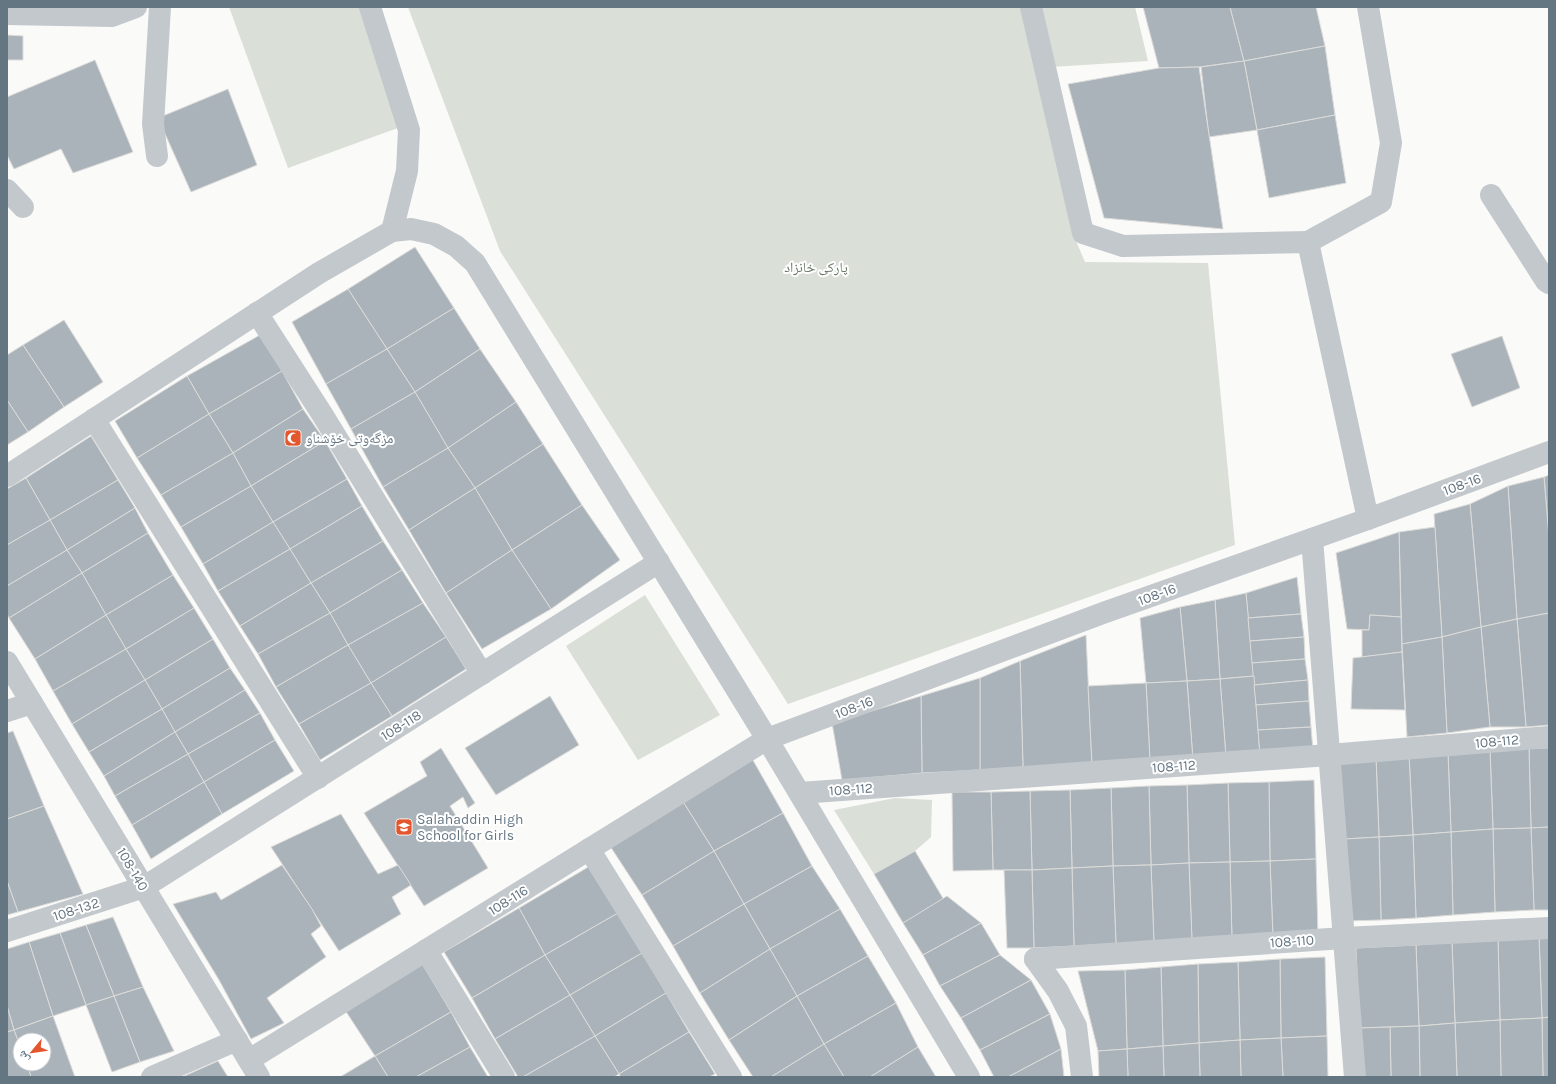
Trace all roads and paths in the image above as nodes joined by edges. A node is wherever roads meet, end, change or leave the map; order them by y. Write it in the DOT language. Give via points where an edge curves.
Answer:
graph roads {
  1 [pos="136,7"];
  2 [pos="160,7"];
  3 [pos="370,7"];
  4 [pos="1031,7"];
  5 [pos="1368,7"];
  6 [pos="7,14"];
  7 [pos="157,156"];
  8 [pos="7,190"];
  9 [pos="1491,195"];
  10 [pos="23,207"];
  11 [pos="392,231"];
  12 [pos="1308,242"];
  13 [pos="1549,283"];
  14 [pos="257,313"];
  15 [pos="94,419"];
  16 [pos="1549,452"];
  17 [pos="7,476"];
  18 [pos="1368,519"];
  19 [pos="1312,539"];
  20 [pos="659,562"];
  21 [pos="7,662"];
  22 [pos="482,674"];
  23 [pos="32,703"];
  24 [pos="7,711"];
  25 [pos="1549,737"];
  26 [pos="767,739"];
  27 [pos="1329,755"];
  28 [pos="318,778"];
  29 [pos="800,793"];
  30 [pos="589,849"];
  31 [pos="144,887"];
  32 [pos="1549,928"];
  33 [pos="7,931"];
  34 [pos="1344,938"];
  35 [pos="426,950"];
  36 [pos="237,1040"];
  37 [pos="254,1069"];
  38 [pos="152,1077"];
  39 [pos="504,1077"];
  40 [pos="731,1077"];
  41 [pos="969,1077"];
  42 [pos="1082,1077"];
  43 [pos="1355,1077"];
  1 -- 6 [label="street" via="112,16"];
  2 -- 7 [label="street" via="153,124"];
  3 -- 11 [label="street" via="409,130 407,171"];
  4 -- 12 [label="street" via="1083,234 1122,246"];
  5 -- 12 [label="street" via="1391,143 1381,202"];
  8 -- 10 [label="street"];
  9 -- 13 [label="street"];
  11 -- 14 [label="street" via="319,273"];
  11 -- 20 [label="street" via="411,229 434,234 456,246 474,263"];
  12 -- 18 [label="street"];
  14 -- 15 [label="street"];
  14 -- 22 [label="street"];
  15 -- 17 [label="street"];
  15 -- 28 [label="street"];
  16 -- 18 [label="street, 108-16"];
  18 -- 19 [label="street, 108-16"];
  19 -- 26 [label="street, 108-16" via="1103,613"];
  19 -- 27 [label="street"];
  20 -- 22 [label="street, 108-118"];
  20 -- 26 [label="street"];
  21 -- 23 [label="street, 108-140"];
  22 -- 28 [label="street, 108-118"];
  23 -- 24 [label="street"];
  23 -- 31 [label="street, 108-140"];
  25 -- 27 [label="street, 108-112"];
  26 -- 29 [label="street"];
  26 -- 30 [label="street, 108-116"];
  27 -- 29 [label="street, 108-112"];
  27 -- 34 [label="street"];
  28 -- 31 [label="street, 108-118"];
  29 -- 41 [label="street"];
  30 -- 35 [label="street, 108-116"];
  30 -- 40 [label="street"];
  31 -- 33 [label="street, 108-132"];
  31 -- 36 [label="street, 108-140"];
  32 -- 34 [label="street, 108-110"];
  34 -- 42 [label="street, 108-110" via="1035,959 1058,991 1076,1026"];
  34 -- 43 [label="street"];
  35 -- 37 [label="street, 108-116"];
  35 -- 39 [label="street"];
  36 -- 37 [label="street, 108-140"];
  36 -- 38 [label="street"];
}
